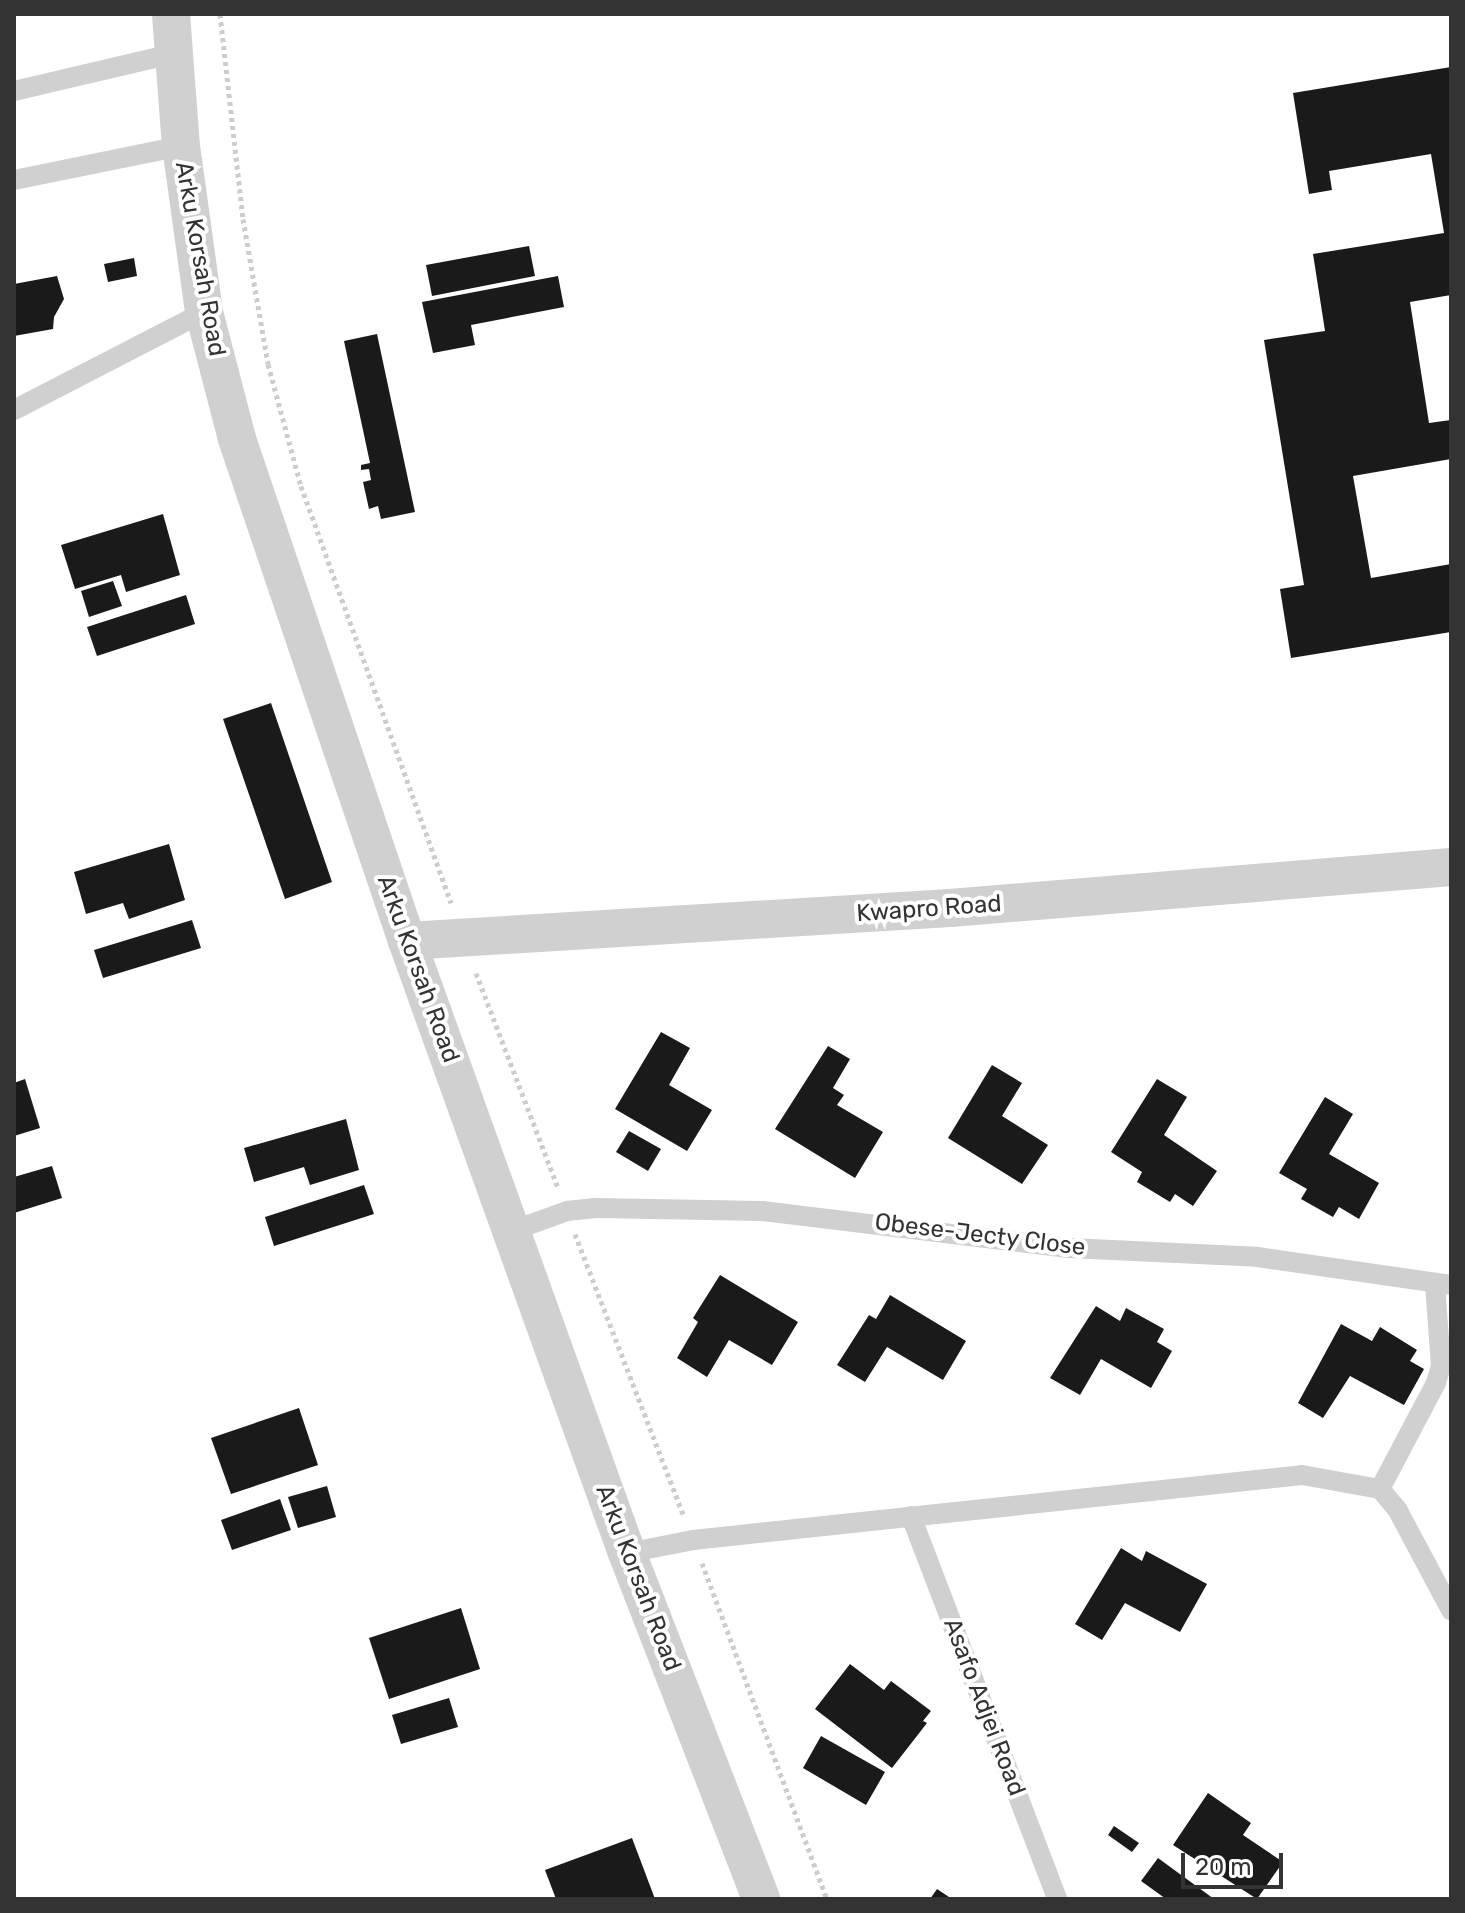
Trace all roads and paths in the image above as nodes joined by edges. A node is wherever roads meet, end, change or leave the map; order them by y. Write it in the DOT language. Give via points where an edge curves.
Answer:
graph roads {
  1 [pos="171,14"];
  2 [pos="172,54"];
  3 [pos="14,91"];
  4 [pos="181,146"];
  5 [pos="14,180"];
  6 [pos="204,312"];
  7 [pos="14,410"];
  8 [pos="1451,867"];
  9 [pos="407,941"];
  10 [pos="512,1231"];
  11 [pos="1443,1285"];
  12 [pos="1380,1489"];
  13 [pos="911,1516"];
  14 [pos="627,1553"];
  15 [pos="1451,1610"];
  16 [pos="761,1899"];
  17 [pos="1057,1899"];
  1 -- 2 [label="street, Arku Korsah Road"];
  2 -- 3 [label="lane"];
  2 -- 4 [label="street, Arku Korsah Road"];
  4 -- 5 [label="lane"];
  4 -- 6 [label="street, Arku Korsah Road"];
  6 -- 7 [label="lane"];
  6 -- 9 [label="street, Arku Korsah Road" via="237,439"];
  8 -- 9 [label="street, Kwapro Road" via="950,908"];
  9 -- 10 [label="street, Arku Korsah Road"];
  10 -- 11 [label="lane, Obese-Jecty Close" via="567,1211 596,1208 762,1211 1069,1248 1257,1257"];
  10 -- 14 [label="street, Arku Korsah Road"];
  11 -- 12 [label="lane" via="1436,1383"];
  12 -- 13 [label="lane" via="1302,1475"];
  12 -- 15 [label="lane" via="1397,1509"];
  13 -- 14 [label="lane" via="693,1540"];
  13 -- 17 [label="lane, Asafo Adjei Road"];
  14 -- 16 [label="street, Arku Korsah Road"];
}
